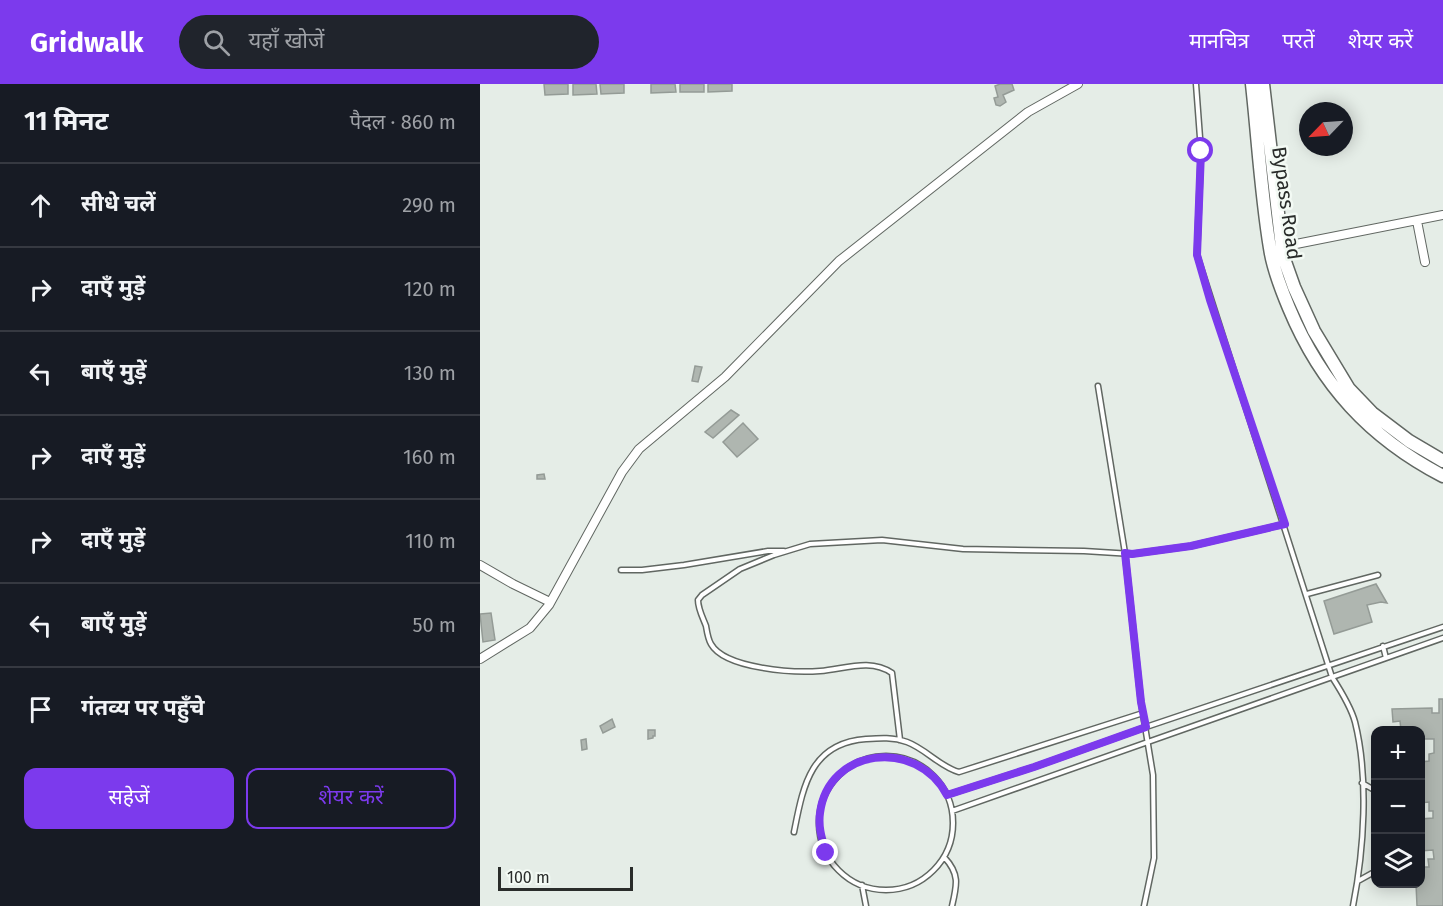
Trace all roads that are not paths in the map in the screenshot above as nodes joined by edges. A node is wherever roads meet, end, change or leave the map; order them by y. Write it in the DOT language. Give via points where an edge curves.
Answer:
graph roads {
  1 [pos="1077,84"];
  2 [pos="1196,84"];
  3 [pos="1252,84"];
  4 [pos="1263,84"];
  5 [pos="1443,215"];
  6 [pos="1417,221"];
  7 [pos="1281,247"];
  8 [pos="1425,262"];
  9 [pos="1098,386"];
  10 [pos="1443,461"];
  11 [pos="1443,476"];
  12 [pos="1285,524"];
  13 [pos="788,551"];
  14 [pos="1125,553"];
  15 [pos="480,565"];
  16 [pos="621,570"];
  17 [pos="1378,575"];
  18 [pos="1307,594"];
  19 [pos="550,602"];
  20 [pos="1443,627"];
  21 [pos="1443,638"];
  22 [pos="1383,646"];
  23 [pos="1386,658"];
  24 [pos="480,659"];
  25 [pos="1329,666"];
  26 [pos="1332,677"];
  27 [pos="1143,714"];
  28 [pos="1146,727"];
  29 [pos="900,740"];
  30 [pos="1149,741"];
  31 [pos="1362,783"];
  32 [pos="1371,788"];
  33 [pos="947,795"];
  34 [pos="952,811"];
  35 [pos="794,832"];
  36 [pos="944,857"];
  37 [pos="1371,874"];
  38 [pos="1358,881"];
  39 [pos="862,885"];
  40 [pos="866,906"];
  41 [pos="952,906"];
  42 [pos="1144,906"];
  43 [pos="1353,906"];
  1 -- 19 [label="street" via="1028,112 839,261 725,377 639,448"];
  2 -- 12 [label="lane" via="1201,151 1197,255"];
  3 -- 11 [label="main road, Bypass Road" via="1270,249 1295,323 1337,394 1392,445"];
  4 -- 7 [label="main road, Bypass Road"];
  5 -- 6 [label="street"];
  6 -- 7 [label="street"];
  6 -- 8 [label="street"];
  7 -- 10 [label="main road, Bypass Road" via="1314,331 1349,389 1400,434"];
  9 -- 14 [label="lane"];
  12 -- 14 [label="lane" via="1191,546"];
  12 -- 18 [label="lane"];
  13 -- 14 [label="lane" via="810,544 882,540 963,549"];
  13 -- 16 [label="lane"];
  13 -- 29 [label="lane" via="740,569 702,595 698,600 711,645 741,664 764,668 886,668 892,673"];
  14 -- 27 [label="lane"];
  15 -- 19 [label="street"];
  17 -- 18 [label="lane"];
  18 -- 25 [label="lane"];
  19 -- 24 [label="street" via="530,628"];
  20 -- 22 [label="lane"];
  21 -- 23 [label="lane"];
  22 -- 23 [label="lane"];
  22 -- 25 [label="lane"];
  23 -- 26 [label="lane"];
  25 -- 26 [label="lane"];
  25 -- 28 [label="lane"];
  26 -- 30 [label="lane"];
  26 -- 31 [label="lane" via="1354,721"];
  27 -- 28 [label="lane"];
  27 -- 29 [label="lane" via="959,772"];
  28 -- 30 [label="lane"];
  28 -- 33 [label="lane"];
  29 -- 35 [label="lane" via="862,739 840,744 826,753 815,764 802,792"];
  30 -- 34 [label="lane"];
  30 -- 42 [label="lane" via="1154,858"];
  31 -- 32 [label="lane"];
  31 -- 38 [label="lane"];
  33 -- 34 [label="lane"];
  33 -- 39 [label="lane" via="934,776 900,757 879,756 858,762 840,774 827,791 820,811 820,833 826,853 839,871"];
  34 -- 36 [label="lane" via="953,832"];
  36 -- 39 [label="lane" via="918,883 898,890 876,890"];
  36 -- 41 [label="lane" via="954,867 956,876"];
  37 -- 38 [label="lane"];
  38 -- 43 [label="lane"];
  39 -- 40 [label="lane"];
}
